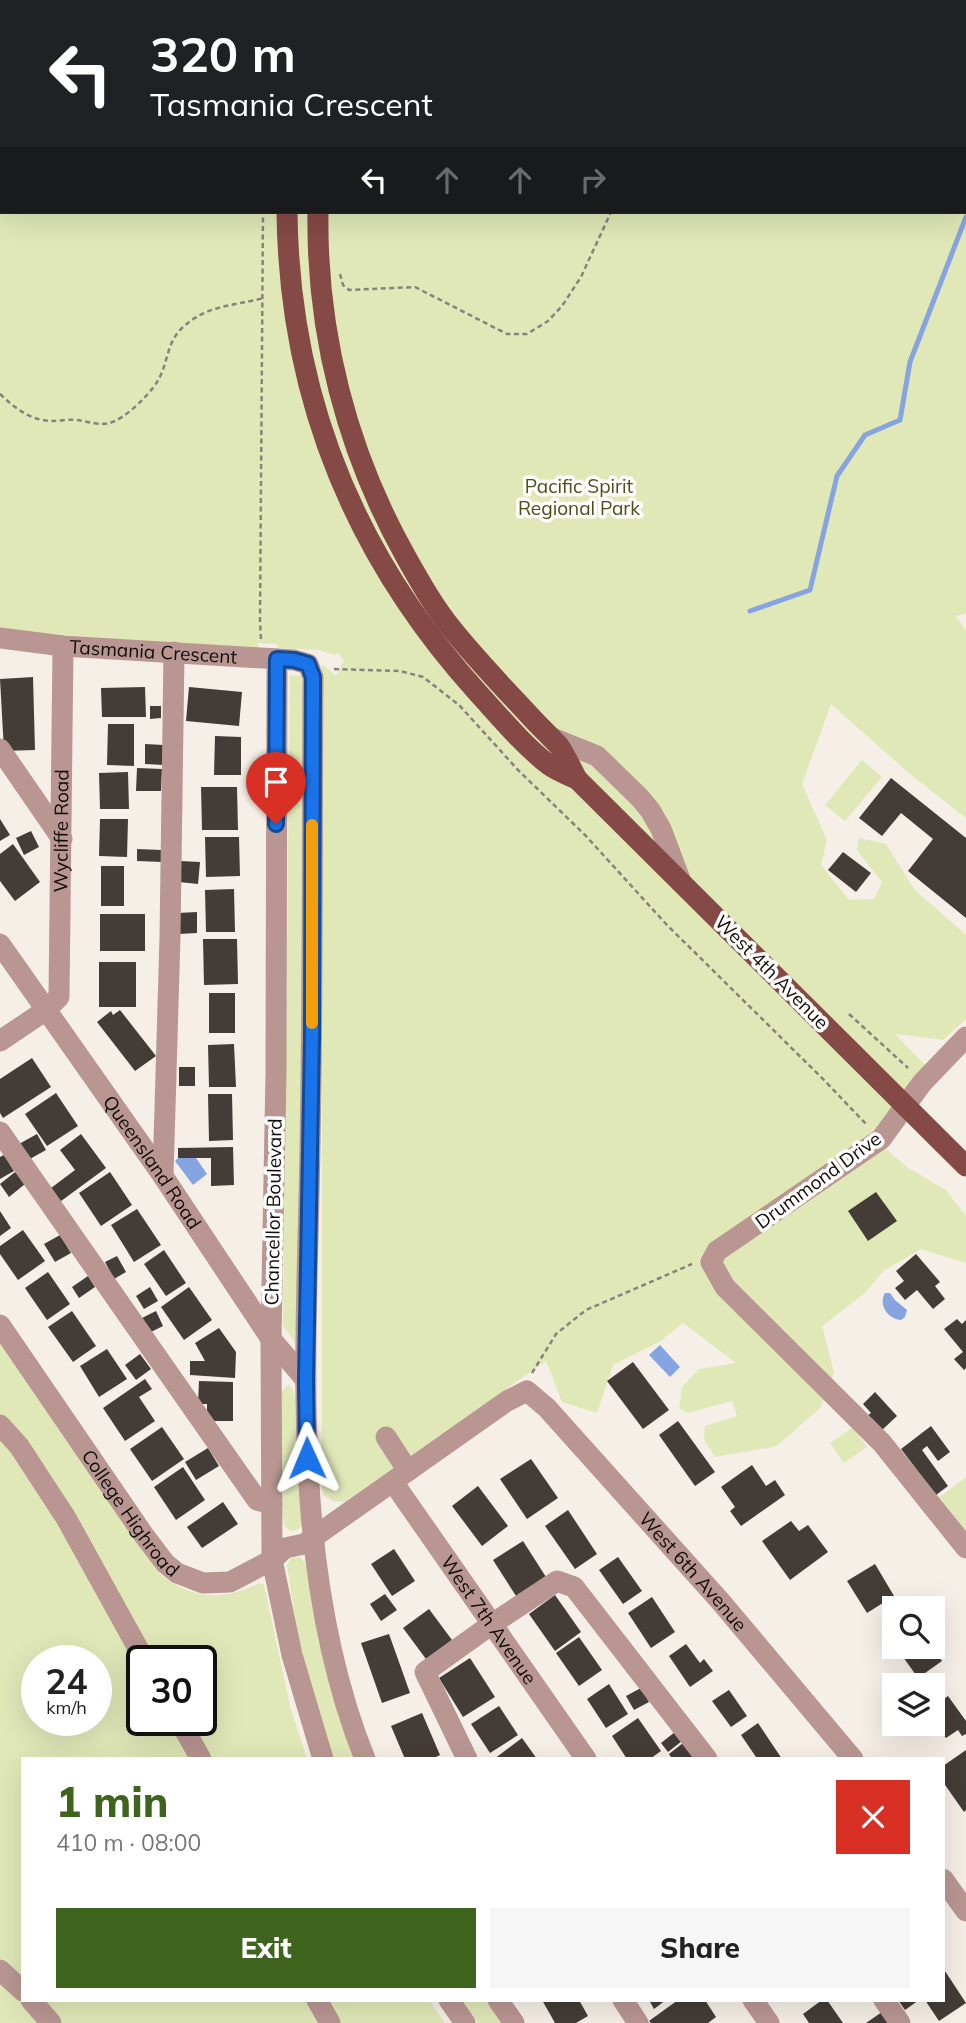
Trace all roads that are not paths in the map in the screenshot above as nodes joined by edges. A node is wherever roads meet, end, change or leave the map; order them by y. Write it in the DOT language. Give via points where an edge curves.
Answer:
graph roads {
  1 [pos="287,214"];
  2 [pos="318,214"];
  3 [pos="0,638"];
  4 [pos="63,646"];
  5 [pos="174,652"];
  6 [pos="277,659"];
  7 [pos="308,664"];
  8 [pos="550,737"];
  9 [pos="0,749"];
  10 [pos="577,779"];
  11 [pos="62,839"];
  12 [pos="681,882"];
  13 [pos="0,944"];
  14 [pos="46,1010"];
  15 [pos="966,1037"];
  16 [pos="0,1041"];
  17 [pos="906,1105"];
  18 [pos="0,1132"];
  19 [pos="966,1166"];
  20 [pos="163,1175"];
  21 [pos="0,1325"];
  22 [pos="271,1339"];
  23 [pos="306,1380"];
  24 [pos="0,1425"];
  25 [pos="386,1437"];
  26 [pos="401,1476"];
  27 [pos="272,1504"];
  28 [pos="314,1535"];
  29 [pos="966,1548"];
  30 [pos="272,1560"];
  31 [pos="492,1624"];
  32 [pos="136,1645"];
  33 [pos="188,1736"];
  34 [pos="200,1757"];
  35 [pos="322,1757"];
  36 [pos="364,1757"];
  37 [pos="466,1757"];
  38 [pos="585,1757"];
  39 [pos="705,1757"];
  40 [pos="851,1757"];
  41 [pos="945,1883"];
  42 [pos="966,1911"];
  43 [pos="0,1970"];
  44 [pos="21,1989"];
  45 [pos="33,2002"];
  46 [pos="318,2002"];
  47 [pos="450,2002"];
  48 [pos="499,2002"];
  49 [pos="624,2002"];
  50 [pos="754,2002"];
  51 [pos="885,2002"];
  52 [pos="51,2023"];
  53 [pos="330,2023"];
  54 [pos="465,2023"];
  55 [pos="514,2023"];
  56 [pos="638,2023"];
  57 [pos="769,2023"];
  58 [pos="900,2023"];
  1 -- 10 [label="main road" via="295,309 315,408 347,496 370,542 419,621 462,675 550,766"];
  2 -- 8 [label="main road" via="318,253 331,357 362,467 425,592 450,627"];
  3 -- 4 [label="street, Tasmania Crescent"];
  4 -- 5 [label="street, Tasmania Crescent"];
  4 -- 11 [label="street, Wycliffe Road"];
  5 -- 6 [label="street, Tasmania Crescent"];
  5 -- 20 [label="street"];
  6 -- 7 [label="street, Tasmania Crescent"];
  6 -- 22 [label="street, Chancellor Boulevard"];
  7 -- 23 [label="street, Chancellor Boulevard" via="313,677 312,1038"];
  8 -- 10 [label="main road"];
  8 -- 12 [label="street" via="597,756 639,797 662,829"];
  9 -- 11 [label="street"];
  10 -- 12 [label="main road, West 4th Avenue"];
  11 -- 14 [label="street, Wycliffe Road" via="59,997"];
  12 -- 17 [label="main road, West 4th Avenue"];
  13 -- 14 [label="street, Queensland Road"];
  14 -- 16 [label="street"];
  14 -- 20 [label="street, Queensland Road"];
  15 -- 17 [label="street, Drummond Drive"];
  17 -- 19 [label="main road, West 4th Avenue"];
  17 -- 29 [label="street, Drummond Drive" via="881,1139 717,1251 711,1262 725,1287 883,1443"];
  18 -- 27 [label="street" via="257,1500"];
  20 -- 22 [label="street, Queensland Road"];
  21 -- 30 [label="street, College Highroad" via="165,1563 191,1579 216,1583 230,1582"];
  22 -- 23 [label="street, Queensland Road"];
  22 -- 27 [label="street, Chancellor Boulevard"];
  23 -- 28 [label="street, Chancellor Boulevard"];
  24 -- 32 [label="street" via="66,1518"];
  25 -- 26 [label="street, West 7th Avenue"];
  26 -- 28 [label="street"];
  26 -- 31 [label="street, West 7th Avenue"];
  26 -- 40 [label="street, West 6th Avenue" via="527,1391 721,1602"];
  27 -- 30 [label="street, Chancellor Boulevard"];
  28 -- 30 [label="street, College Highroad" via="304,1544 285,1548"];
  28 -- 36 [label="street, Chancellor Boulevard" via="327,1629"];
  30 -- 35 [label="street, Chancellor Boulevard" via="292,1655"];
  31 -- 37 [label="street" via="425,1672"];
  31 -- 38 [label="street, West 7th Avenue"];
  31 -- 39 [label="street" via="557,1581 574,1587"];
  33 -- 34 [label="street"];
  41 -- 42 [label="street"];
  43 -- 44 [label="street"];
  45 -- 52 [label="street"];
  46 -- 53 [label="street"];
  47 -- 54 [label="street"];
  48 -- 55 [label="street"];
  49 -- 56 [label="street"];
  50 -- 57 [label="street"];
  51 -- 58 [label="street"];
}
